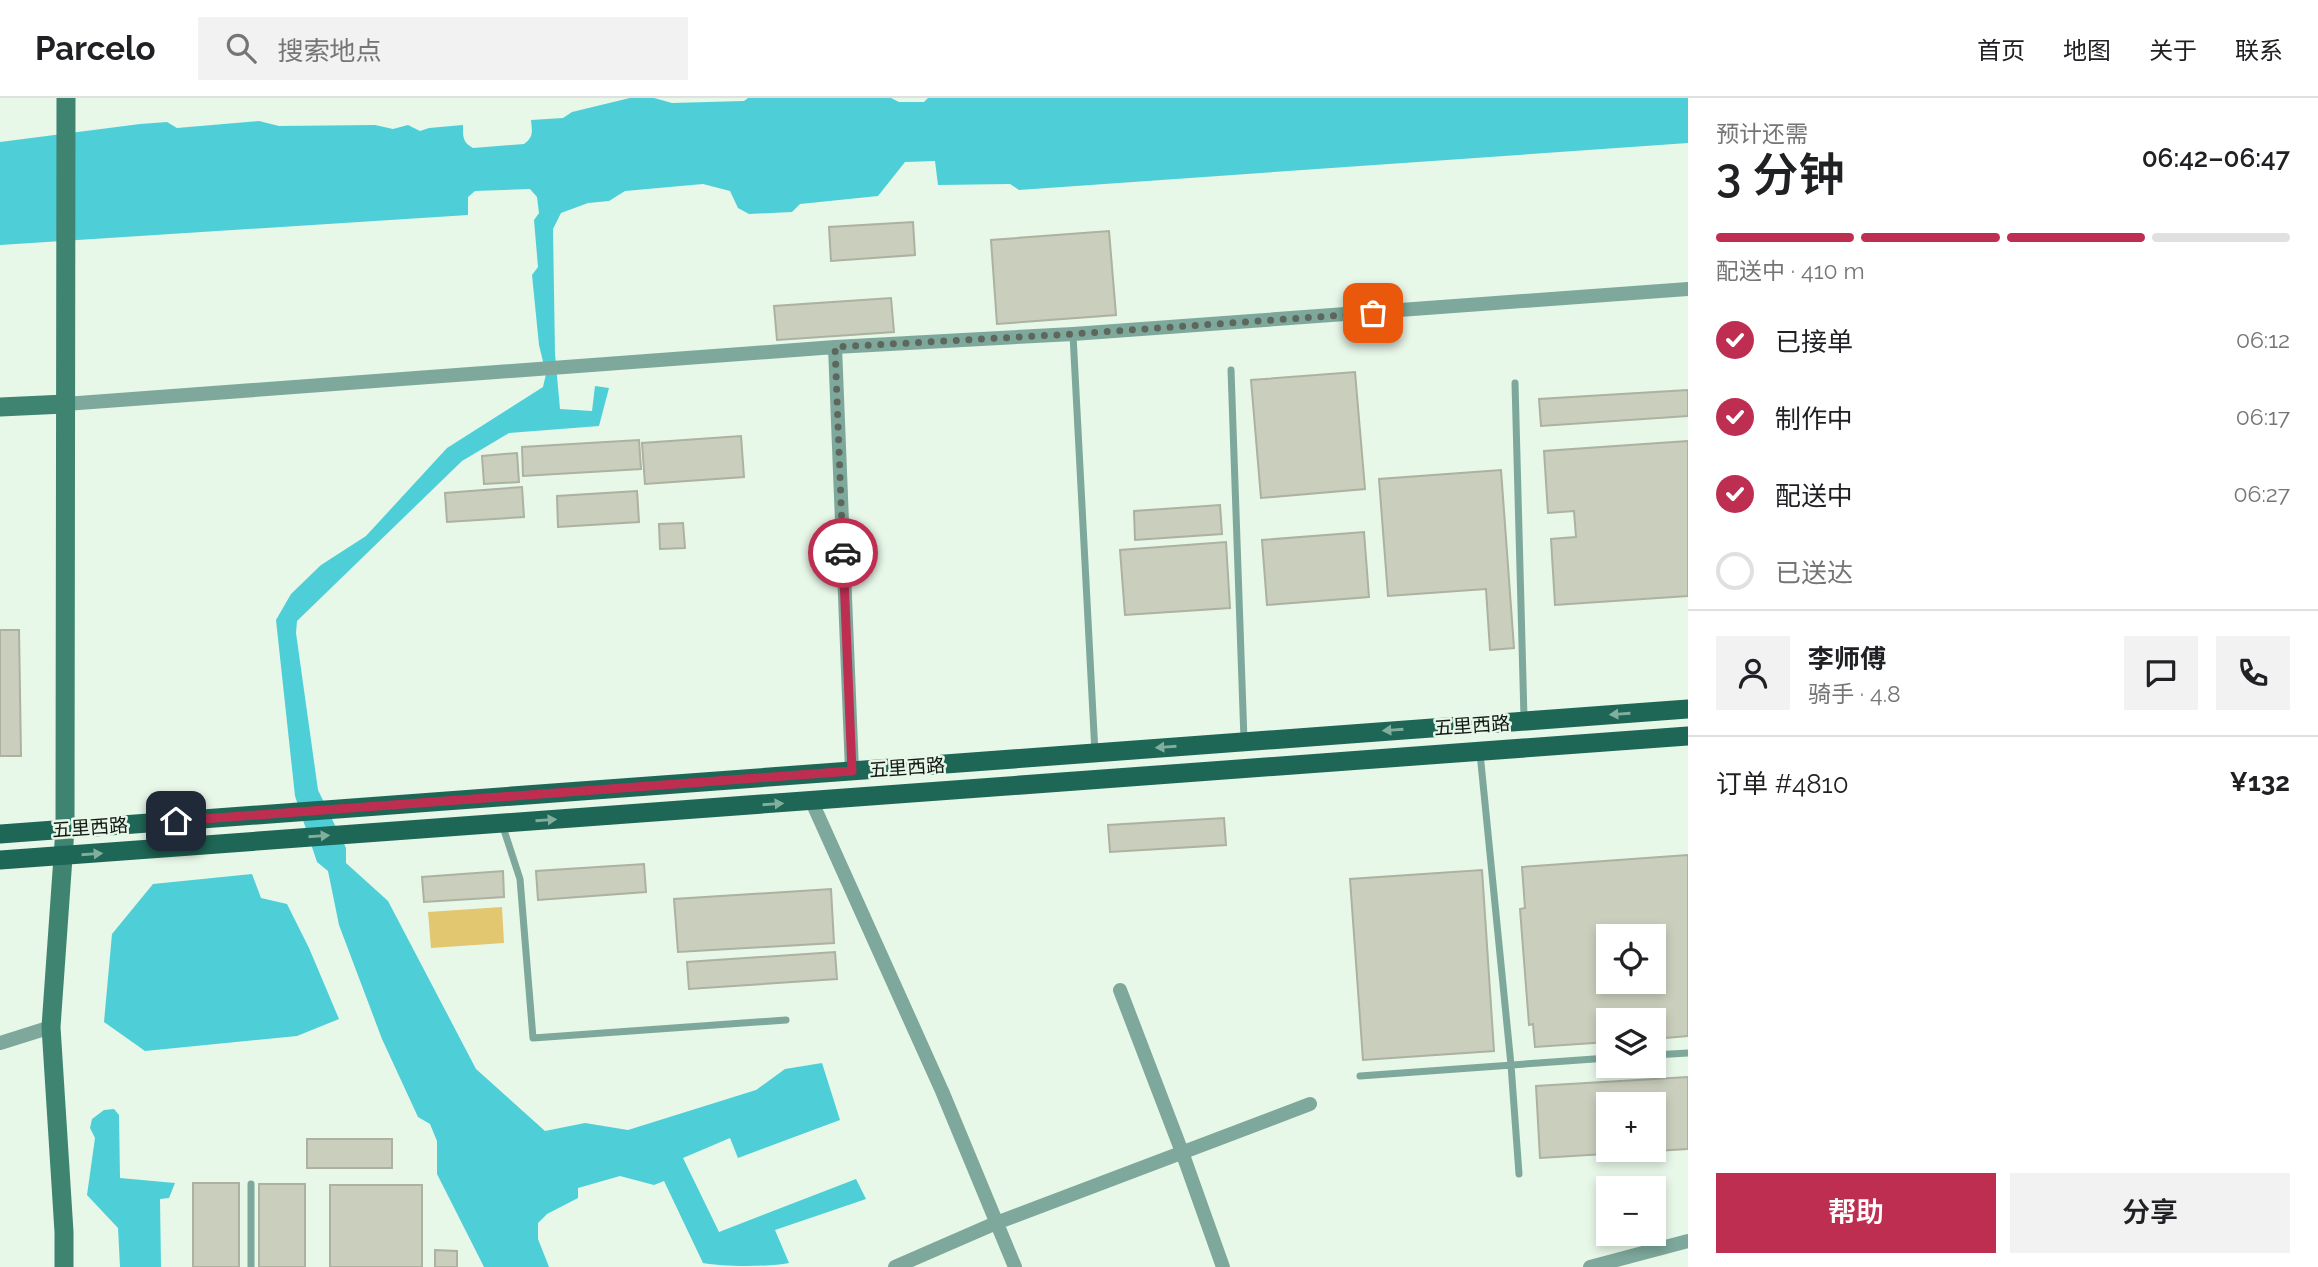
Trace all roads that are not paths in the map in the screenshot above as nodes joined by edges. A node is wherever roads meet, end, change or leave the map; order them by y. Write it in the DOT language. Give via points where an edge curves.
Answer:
graph roads {
  1 [pos="66,98"];
  2 [pos="1688,289"];
  3 [pos="1073,334"];
  4 [pos="835,347"];
  5 [pos="1231,370"];
  6 [pos="1515,383"];
  7 [pos="65,404"];
  8 [pos="0,407"];
  9 [pos="1688,709"];
  10 [pos="1525,721"];
  11 [pos="1688,736"];
  12 [pos="1244,742"];
  13 [pos="1479,751"];
  14 [pos="1095,753"];
  15 [pos="852,771"];
  16 [pos="812,802"];
  17 [pos="502,824"];
  18 [pos="65,829"];
  19 [pos="0,834"];
  20 [pos="63,856"];
  21 [pos="0,860"];
  22 [pos="1120,990"];
  23 [pos="786,1020"];
  24 [pos="51,1027"];
  25 [pos="0,1043"];
  26 [pos="1688,1053"];
  27 [pos="1666,1054"];
  28 [pos="1596,1059"];
  29 [pos="1511,1065"];
  30 [pos="1360,1076"];
  31 [pos="1311,1104"];
  32 [pos="1182,1152"];
  33 [pos="1519,1174"];
  34 [pos="251,1184"];
  35 [pos="996,1223"];
  36 [pos="1688,1241"];
  37 [pos="64,1267"];
  38 [pos="251,1267"];
  39 [pos="895,1267"];
  40 [pos="1014,1267"];
  41 [pos="1223,1267"];
  42 [pos="1590,1267"];
  1 -- 7 [label="main road"];
  2 -- 3 [label="street"];
  3 -- 4 [label="street"];
  3 -- 14 [label="lane"];
  4 -- 7 [label="street"];
  4 -- 15 [label="street"];
  5 -- 12 [label="lane"];
  6 -- 10 [label="lane"];
  7 -- 8 [label="main road"];
  7 -- 18 [label="main road"];
  9 -- 10 [label="main road, 五里西路, one-way"];
  10 -- 12 [label="main road, 五里西路, one-way"];
  11 -- 13 [label="main road, 五里西路"];
  12 -- 14 [label="main road, 五里西路, one-way"];
  13 -- 16 [label="main road, 五里西路"];
  13 -- 29 [label="lane"];
  14 -- 15 [label="main road, 五里西路"];
  15 -- 18 [label="main road, 五里西路"];
  17 -- 16 [label="main road, 五里西路, one-way"];
  16 -- 35 [label="street"];
  20 -- 17 [label="main road, 五里西路, one-way"];
  17 -- 23 [label="lane" via="520,879 533,1038"];
  18 -- 19 [label="main road, 五里西路"];
  18 -- 20 [label="main road"];
  20 -- 21 [label="main road, 五里西路"];
  20 -- 24 [label="main road"];
  22 -- 32 [label="street"];
  24 -- 25 [label="street"];
  24 -- 37 [label="main road"];
  26 -- 27 [label="lane"];
  28 -- 29 [label="lane"];
  29 -- 30 [label="lane"];
  29 -- 33 [label="lane"];
  31 -- 32 [label="street"];
  32 -- 35 [label="street"];
  32 -- 41 [label="street"];
  34 -- 38 [label="lane"];
  35 -- 39 [label="street"];
  35 -- 40 [label="street"];
  36 -- 42 [label="street"];
}
